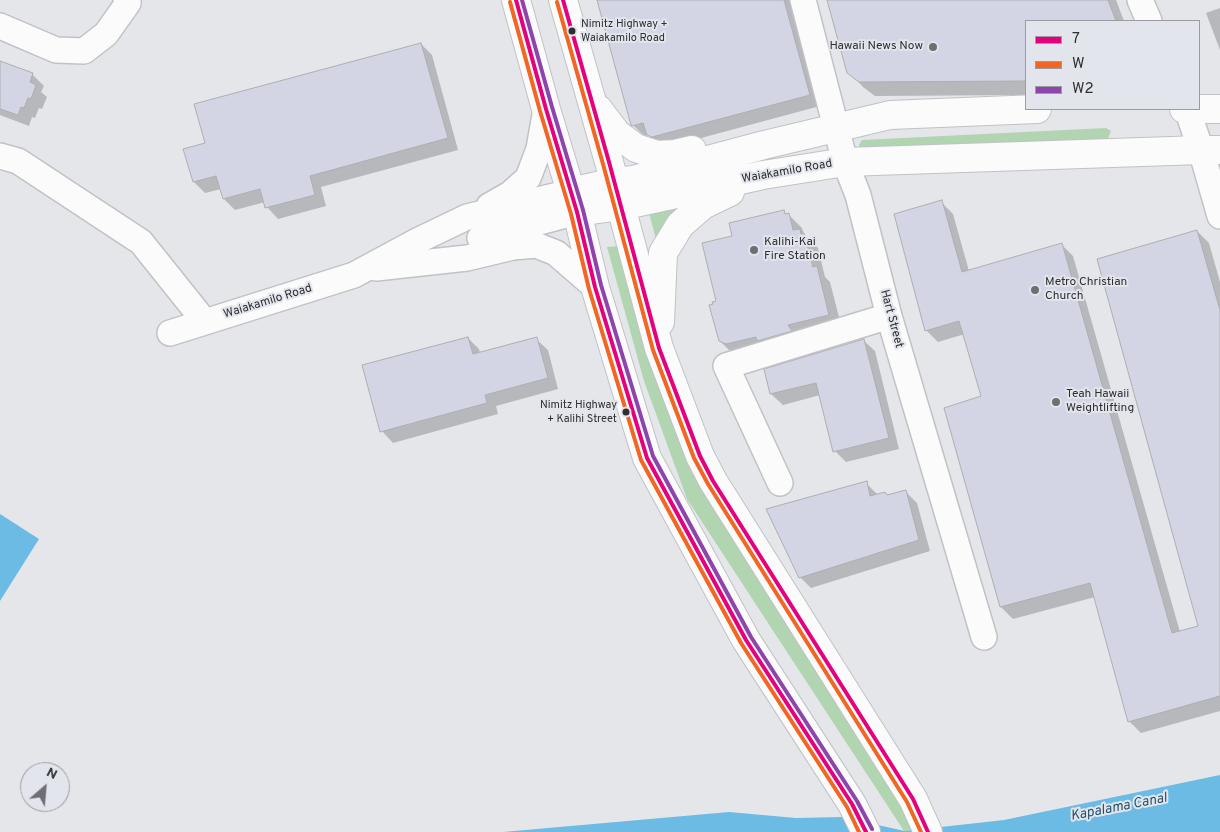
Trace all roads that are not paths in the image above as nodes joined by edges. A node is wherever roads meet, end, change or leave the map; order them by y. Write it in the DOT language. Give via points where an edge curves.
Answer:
graph roads {
  1 [pos="126,0"];
  2 [pos="516,0"];
  3 [pos="563,0"];
  4 [pos="1140,0"];
  5 [pos="808,2"];
  6 [pos="1149,20"];
  7 [pos="0,26"];
  8 [pos="592,102"];
  9 [pos="546,109"];
  10 [pos="1025,109"];
  11 [pos="1200,109"];
  12 [pos="1220,109"];
  13 [pos="1187,110"];
  14 [pos="836,128"];
  15 [pos="764,145"];
  16 [pos="1210,150"];
  17 [pos="0,156"];
  18 [pos="845,162"];
  19 [pos="762,176"];
  20 [pos="618,194"];
  21 [pos="574,202"];
  22 [pos="1220,216"];
  23 [pos="467,218"];
  24 [pos="364,269"];
  25 [pos="595,287"];
  26 [pos="889,316"];
  27 [pos="205,322"];
  28 [pos="170,333"];
  29 [pos="659,348"];
  30 [pos="780,483"];
  31 [pos="984,637"];
  32 [pos="866,832"];
  33 [pos="928,832"];
  1 -- 7 [label="street" via="128,3 106,34 84,51 56,50"];
  2 -- 9 [label="main road"];
  3 -- 8 [label="main road"];
  4 -- 6 [label="street"];
  5 -- 14 [label="street, Hart Street"];
  8 -- 15 [label="main road" via="617,134 636,148 657,155 716,144"];
  8 -- 20 [label="main road"];
  9 -- 21 [label="main road"];
  9 -- 23 [label="street" via="539,149 528,178 510,194"];
  10 -- 14 [label="main road, Waiakamilo Road" via="890,115"];
  11 -- 12 [label="main road"];
  13 -- 16 [label="street"];
  14 -- 15 [label="main road, Waiakamilo Road"];
  14 -- 18 [label="street, Hart Street"];
  15 -- 20 [label="main road, Waiakamilo Road" via="633,180"];
  16 -- 18 [label="main road, Waiakamilo Road"];
  16 -- 22 [label="street"];
  17 -- 27 [label="street" via="18,161 141,242"];
  18 -- 19 [label="main road, Waiakamilo Road"];
  18 -- 26 [label="street, Hart Street" via="858,195"];
  19 -- 20 [label="main road, Waiakamilo Road"];
  19 -- 29 [label="main road" via="703,205 680,225 663,253"];
  20 -- 21 [label="main road, Waiakamilo Road"];
  20 -- 29 [label="main road"];
  21 -- 23 [label="street, Waiakamilo Road"];
  21 -- 24 [label="street, Waiakamilo Road"];
  21 -- 25 [label="main road"];
  23 -- 24 [label="street, Waiakamilo Road"];
  24 -- 25 [label="street" via="467,258 536,245 556,253"];
  24 -- 27 [label="street, Waiakamilo Road" via="354,276"];
  25 -- 32 [label="main road" via="647,458 746,640 852,804"];
  26 -- 30 [label="street" via="726,366"];
  26 -- 31 [label="street, Hart Street"];
  27 -- 28 [label="street, Waiakamilo Road"];
  29 -- 33 [label="main road" via="700,456 713,481 913,799"];
}
